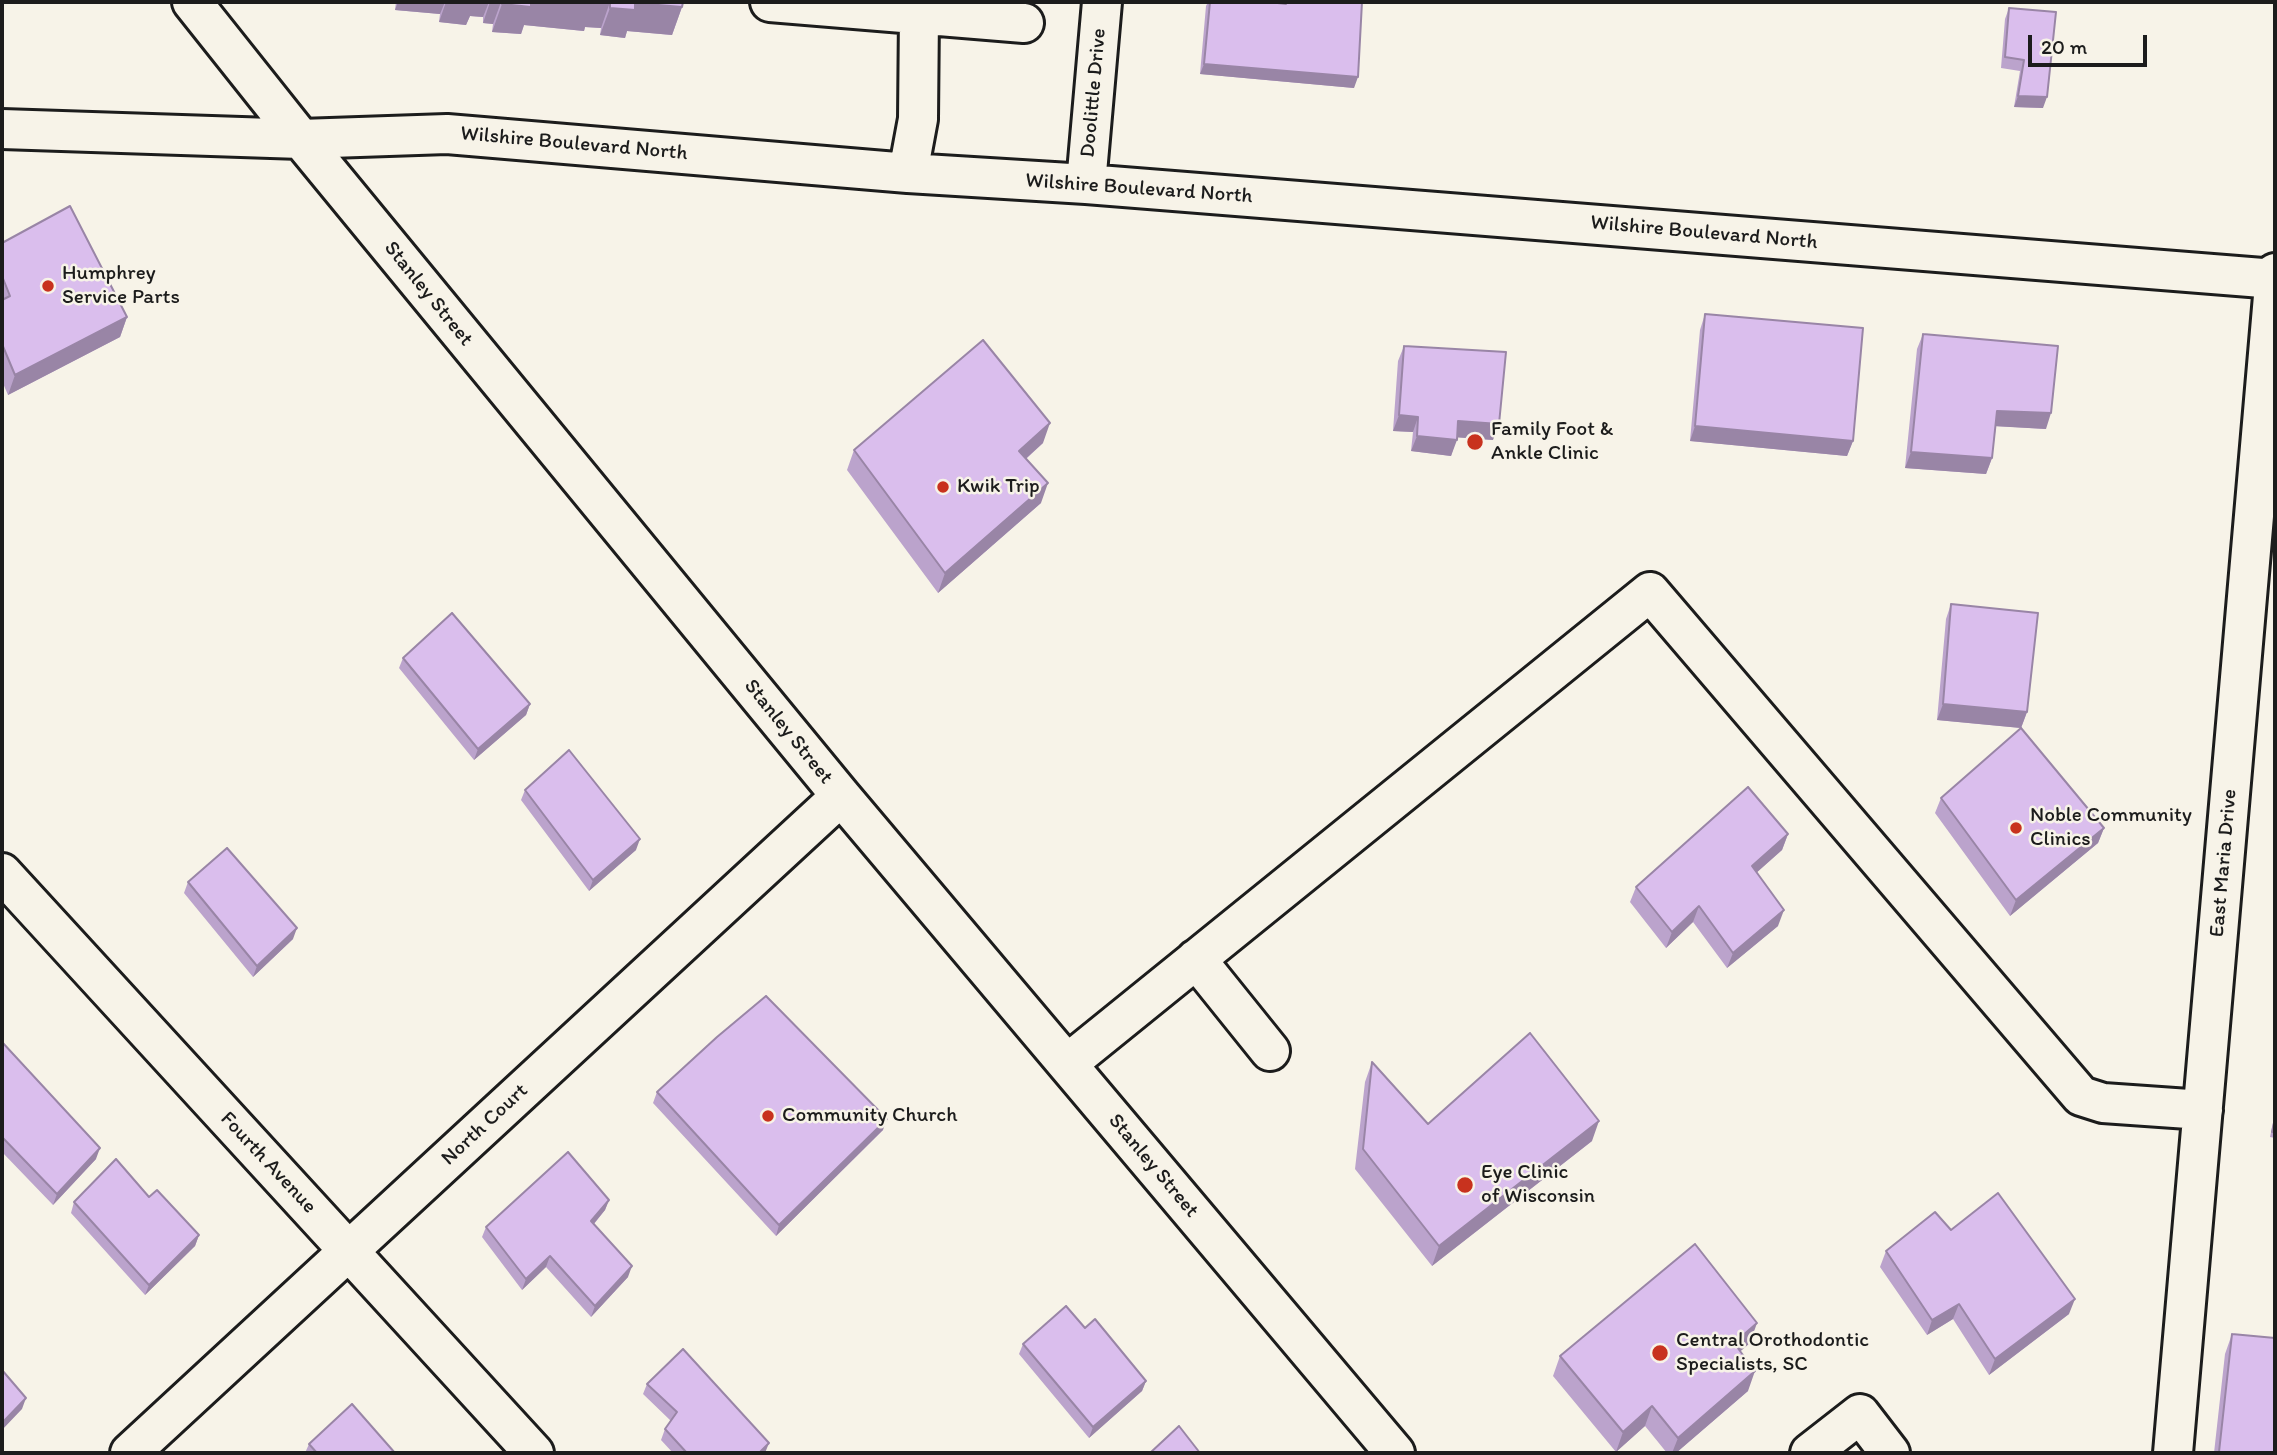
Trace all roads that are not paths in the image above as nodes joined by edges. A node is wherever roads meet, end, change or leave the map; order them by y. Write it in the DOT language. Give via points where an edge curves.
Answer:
graph roads {
  1 [pos="192,2"];
  2 [pos="770,2"];
  3 [pos="1102,2"];
  4 [pos="919,14"];
  5 [pos="1024,23"];
  6 [pos="2,129"];
  7 [pos="301,139"];
  8 [pos="908,173"];
  9 [pos="1086,184"];
  10 [pos="2275,273"];
  11 [pos="2275,279"];
  12 [pos="841,796"];
  13 [pos="2,873"];
  14 [pos="1196,959"];
  15 [pos="1270,1051"];
  16 [pos="1067,1064"];
  17 [pos="2203,1110"];
  18 [pos="349,1251"];
  19 [pos="130,1453"];
  20 [pos="534,1453"];
  21 [pos="1395,1453"];
  22 [pos="1810,1453"];
  23 [pos="1890,1453"];
  24 [pos="2173,1453"];
  1 -- 7 [label="street, Stanley Street"];
  2 -- 4 [label="street"];
  3 -- 9 [label="street, Doolittle Drive"];
  4 -- 5 [label="street"];
  4 -- 8 [label="street" via="918,119"];
  6 -- 7 [label="street, Wilshire Boulevard North"];
  7 -- 8 [label="street, Wilshire Boulevard North" via="447,134"];
  7 -- 12 [label="street, Stanley Street"];
  8 -- 9 [label="street, Wilshire Boulevard North"];
  9 -- 11 [label="street, Wilshire Boulevard North"];
  10 -- 11 [label="street, East Maria Drive"];
  11 -- 17 [label="street, East Maria Drive"];
  12 -- 16 [label="street, Stanley Street"];
  12 -- 18 [label="street, North Court"];
  13 -- 18 [label="street, Fourth Avenue"];
  14 -- 15 [label="street"];
  14 -- 16 [label="street"];
  14 -- 17 [label="street" via="1650,592 2081,1096"];
  16 -- 21 [label="street, Stanley Street"];
  17 -- 24 [label="street, East Maria Drive"];
  18 -- 19 [label="street, North Court"];
  18 -- 20 [label="street, Fourth Avenue"];
  22 -- 23 [label="street" via="1860,1414"];
}
